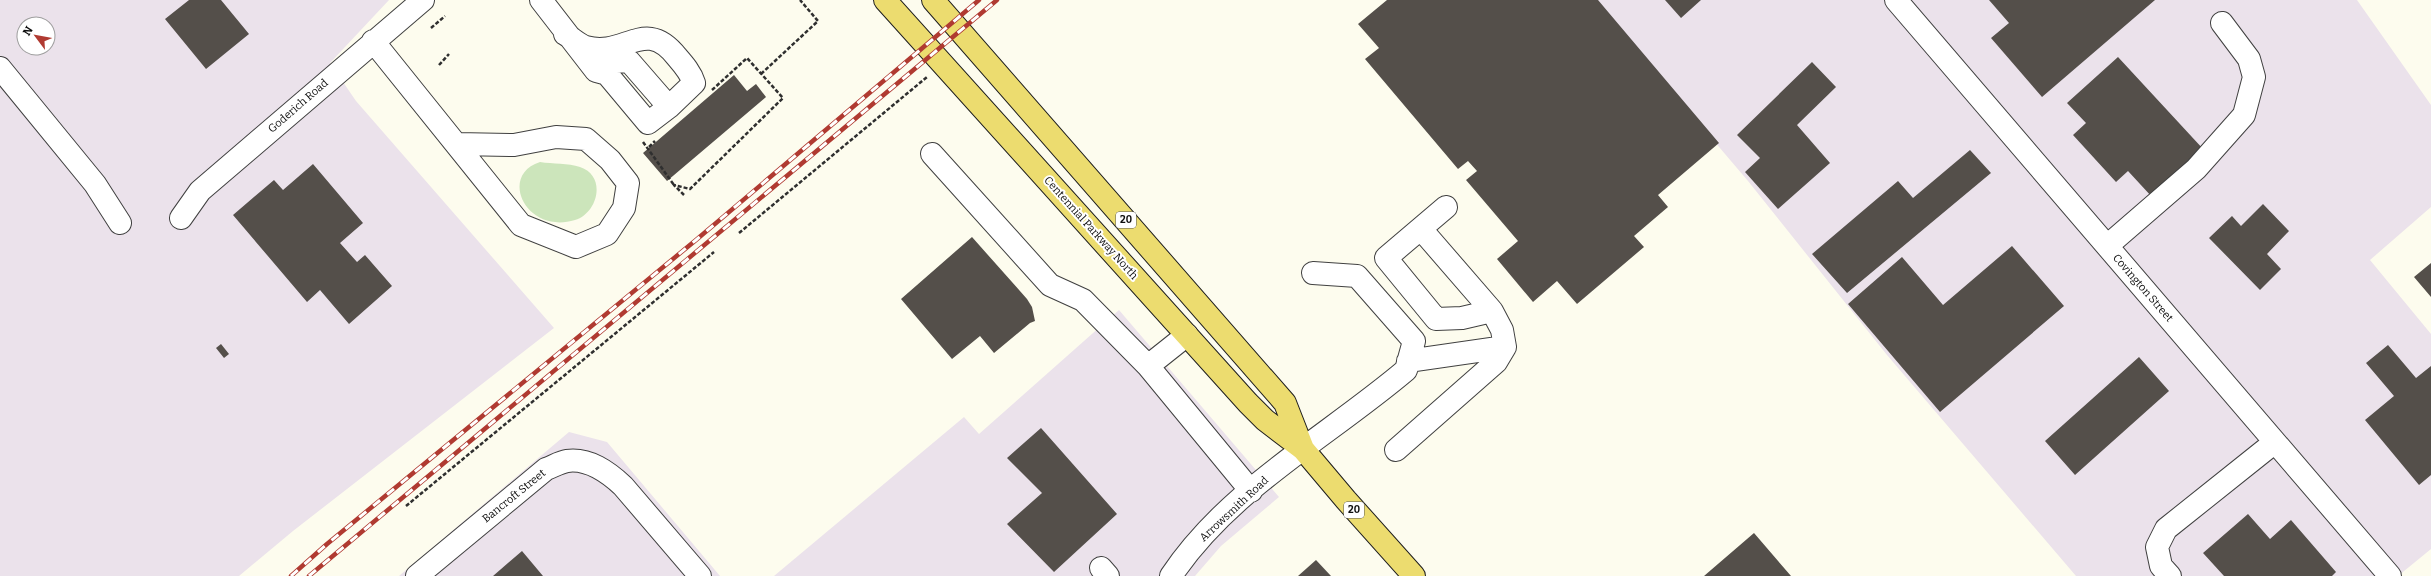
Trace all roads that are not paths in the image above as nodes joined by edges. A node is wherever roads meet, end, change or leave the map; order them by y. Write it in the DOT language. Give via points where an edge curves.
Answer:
graph roads {
  1 [pos="423,0"];
  2 [pos="541,0"];
  3 [pos="885,0"];
  4 [pos="933,0"];
  5 [pos="1896,0"];
  6 [pos="2222,23"];
  7 [pos="565,34"];
  8 [pos="373,41"];
  9 [pos="0,68"];
  10 [pos="456,144"];
  11 [pos="932,154"];
  12 [pos="1446,207"];
  13 [pos="181,218"];
  14 [pos="120,223"];
  15 [pos="1421,229"];
  16 [pos="2107,246"];
  17 [pos="1313,273"];
  18 [pos="1492,311"];
  19 [pos="1187,334"];
  20 [pos="1505,347"];
  21 [pos="1408,361"];
  22 [pos="1148,366"];
  23 [pos="2275,442"];
  24 [pos="1303,449"];
  25 [pos="1396,450"];
  26 [pos="1251,491"];
  27 [pos="417,576"];
  28 [pos="700,576"];
  29 [pos="1171,576"];
  30 [pos="1414,576"];
  31 [pos="2170,576"];
  32 [pos="2390,576"];
  1 -- 8 [label="street, Goderich Road"];
  2 -- 7 [label="street"];
  3 -- 19 [label="main road, Centennial Parkway North / 20"];
  4 -- 24 [label="main road, Centennial Parkway North / 20" via="1285,403"];
  5 -- 16 [label="street, Covington Street"];
  6 -- 16 [label="street" via="2249,59 2254,77 2244,115 2196,169"];
  7 -- 7 [label="street" via="586,47 608,49 644,38 658,40 669,46 694,83 648,123 607,74 596,71"];
  8 -- 10 [label="street"];
  8 -- 13 [label="street, Goderich Road" via="200,191"];
  9 -- 14 [label="street" via="95,184"];
  10 -- 10 [label="street" via="521,225 576,247 607,234 624,208 628,183 610,160 586,139 556,138 514,145"];
  11 -- 22 [label="street" via="1050,285 1083,300"];
  12 -- 15 [label="street"];
  15 -- 18 [label="street"];
  15 -- 18 [label="street" via="1386,258 1436,319 1462,318"];
  16 -- 23 [label="street, Covington Street"];
  17 -- 21 [label="street, Arrowsmith Road" via="1357,276 1414,341"];
  18 -- 20 [label="street" via="1502,330"];
  19 -- 22 [label="street"];
  19 -- 24 [label="main road, Centennial Parkway North / 20" via="1265,420"];
  20 -- 21 [label="street"];
  20 -- 25 [label="street" via="1496,362"];
  21 -- 24 [label="street, Arrowsmith Road" via="1406,370 1389,385"];
  22 -- 26 [label="street"];
  23 -- 31 [label="street" via="2166,529 2157,548 2161,566"];
  23 -- 32 [label="street, Covington Street"];
  24 -- 26 [label="street, Arrowsmith Road"];
  24 -- 30 [label="main road, Centennial Parkway North / 20"];
  26 -- 29 [label="street, Arrowsmith Road" via="1211,527"];
  27 -- 28 [label="street, Bancroft Street" via="546,469 566,461 584,462 610,474"];
}
